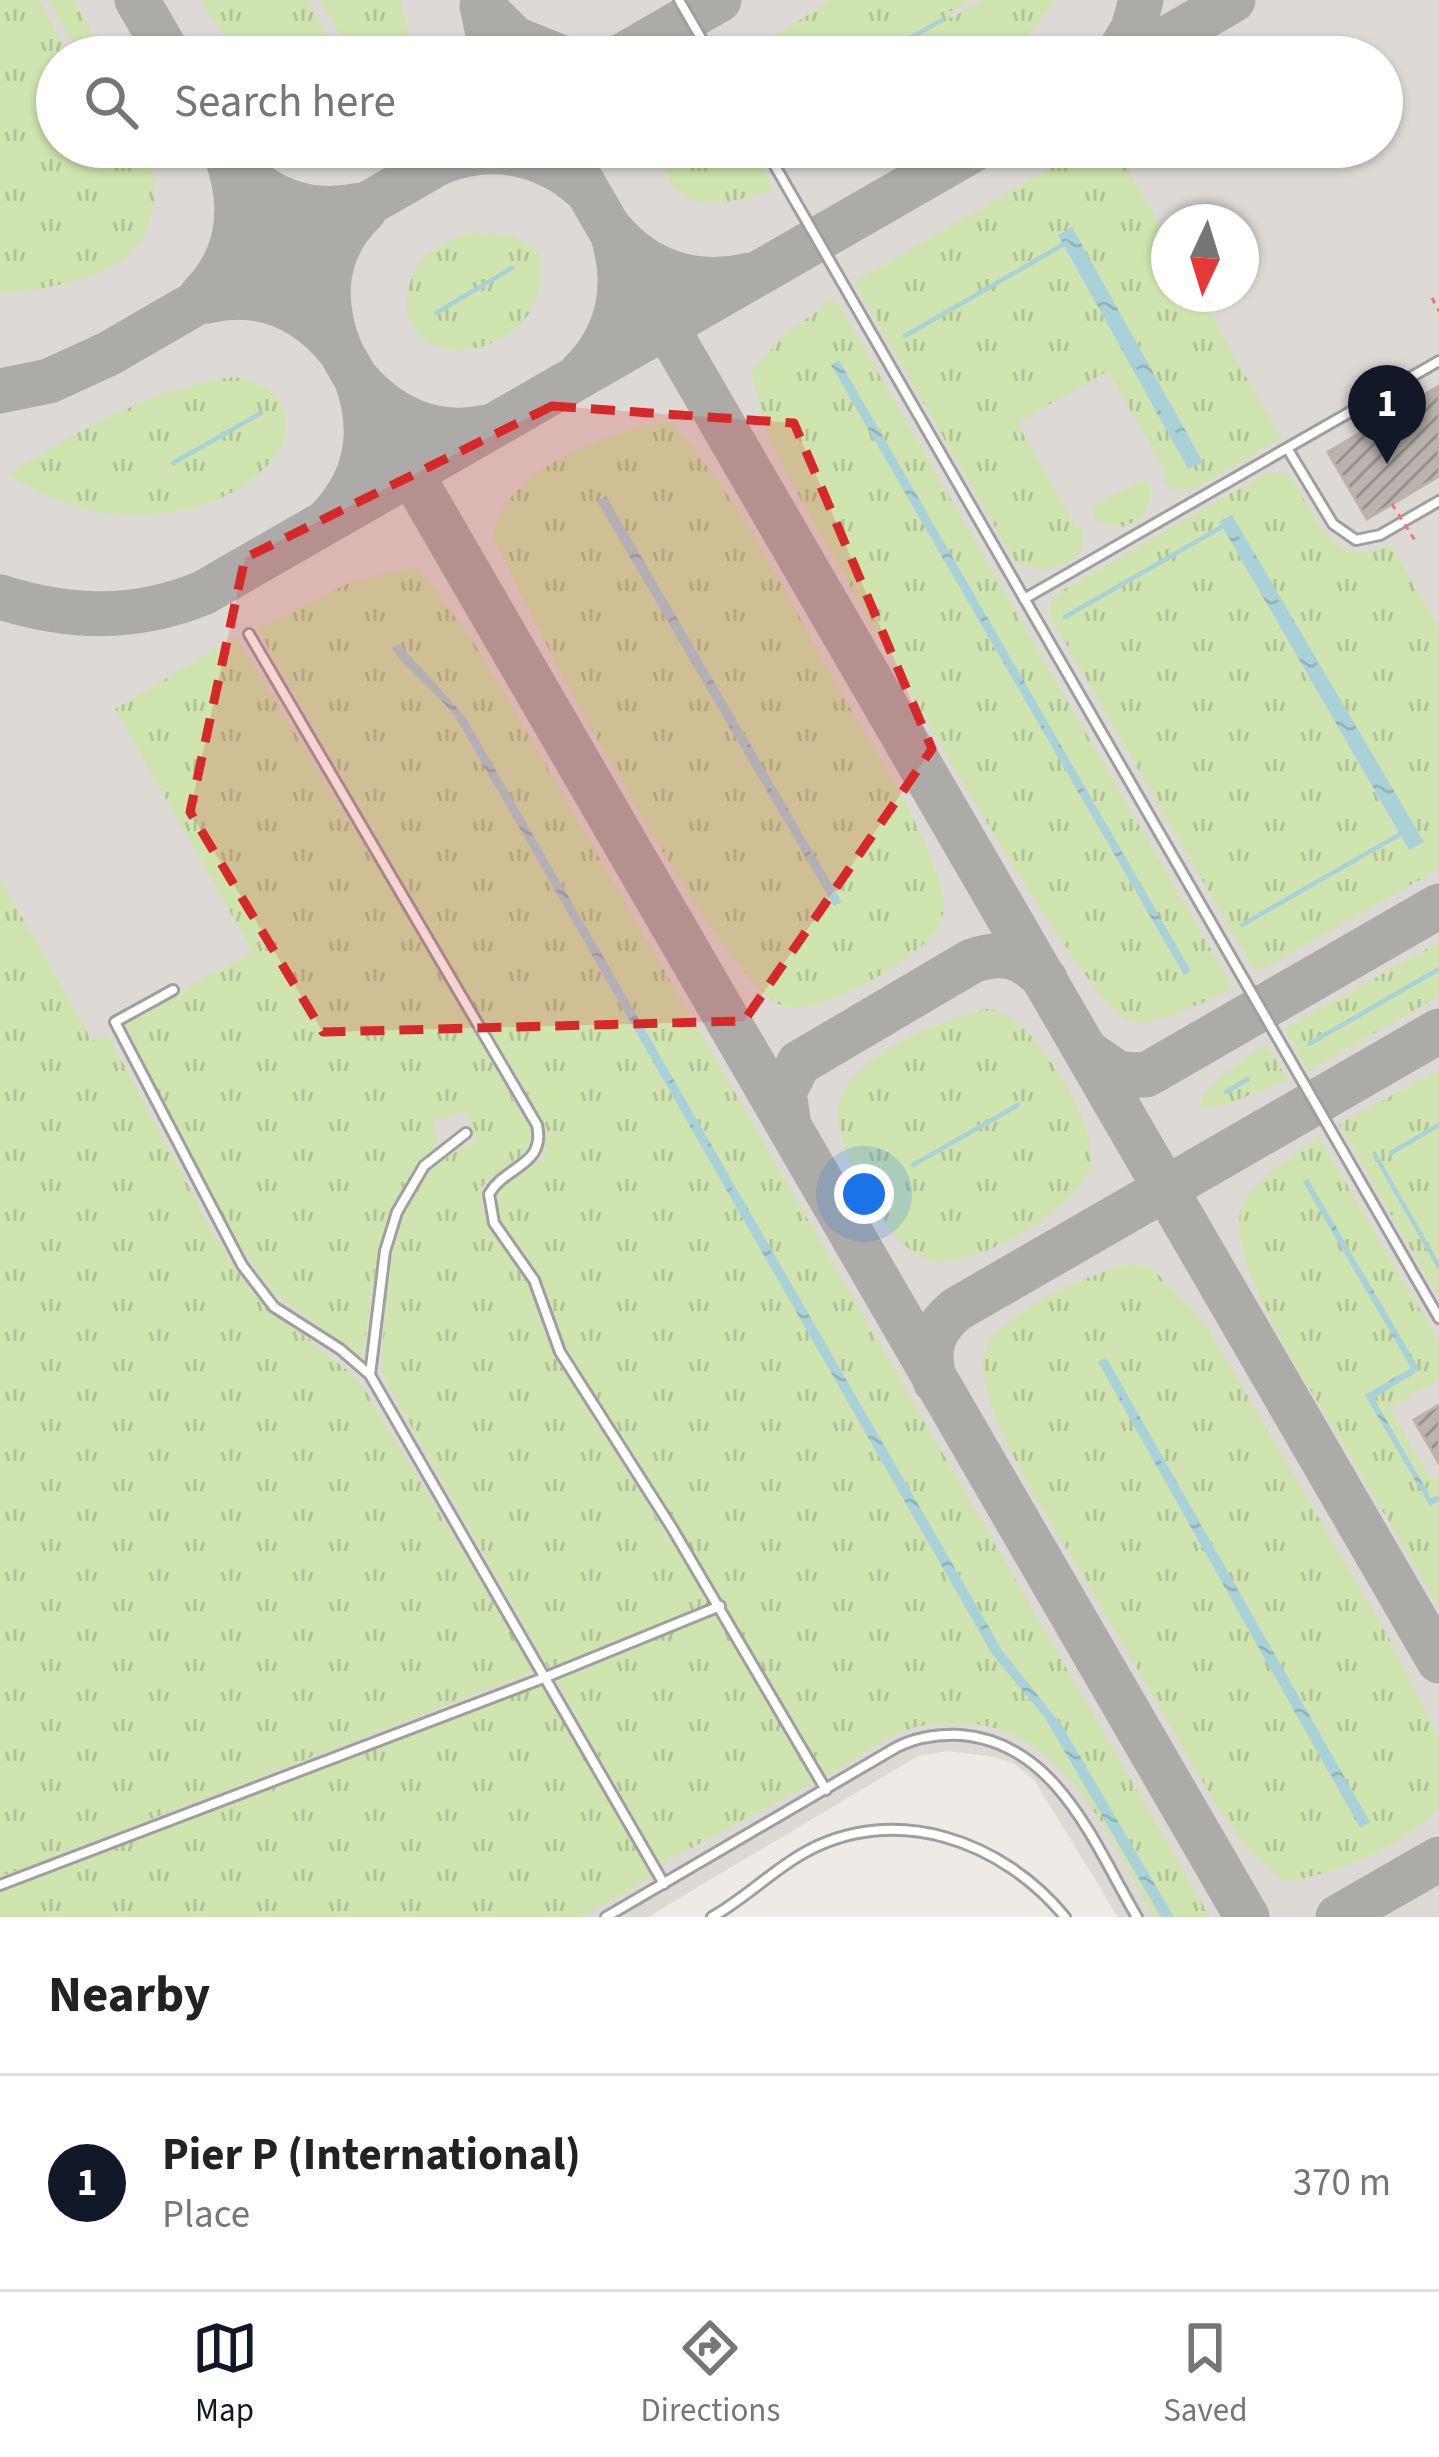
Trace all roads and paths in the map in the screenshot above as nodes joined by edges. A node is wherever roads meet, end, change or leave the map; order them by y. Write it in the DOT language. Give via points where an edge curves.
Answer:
graph roads {
  1 [pos="679,0"];
  2 [pos="700,36"];
  3 [pos="776,168"];
  4 [pos="1432,298"];
  5 [pos="1439,311"];
  6 [pos="1439,361"];
  7 [pos="1287,448"];
  8 [pos="1439,501"];
  9 [pos="1392,504"];
  10 [pos="1416,542"];
  11 [pos="1024,599"];
  12 [pos="248,634"];
  13 [pos="173,990"];
  14 [pos="466,1133"];
  15 [pos="1439,1318"];
  16 [pos="370,1375"];
  17 [pos="720,1606"];
  18 [pos="546,1677"];
  19 [pos="826,1790"];
  20 [pos="664,1884"];
  21 [pos="0,1885"];
  22 [pos="606,1917"];
  23 [pos="712,1917"];
  24 [pos="1065,1917"];
  25 [pos="1137,1917"];
  1 -- 2 [label="lane"];
  3 -- 11 [label="lane"];
  4 -- 5 [label="path"];
  6 -- 7 [label="lane"];
  7 -- 8 [label="lane" via="1333,524 1356,540"];
  7 -- 11 [label="lane"];
  9 -- 10 [label="path, bridge"];
  11 -- 15 [label="lane"];
  12 -- 17 [label="lane" via="537,1125 535,1155 494,1185 490,1213 533,1280 560,1352"];
  13 -- 16 [label="lane" via="115,1022 242,1265 274,1307"];
  14 -- 16 [label="lane" via="424,1166 397,1212"];
  16 -- 18 [label="lane"];
  17 -- 18 [label="lane"];
  17 -- 19 [label="lane"];
  18 -- 20 [label="lane"];
  18 -- 21 [label="lane"];
  19 -- 20 [label="lane"];
  19 -- 25 [label="lane" via="921,1737 1001,1743 1062,1791"];
  20 -- 22 [label="lane"];
  23 -- 24 [label="lane" via="818,1846 904,1831 992,1853"];
}
